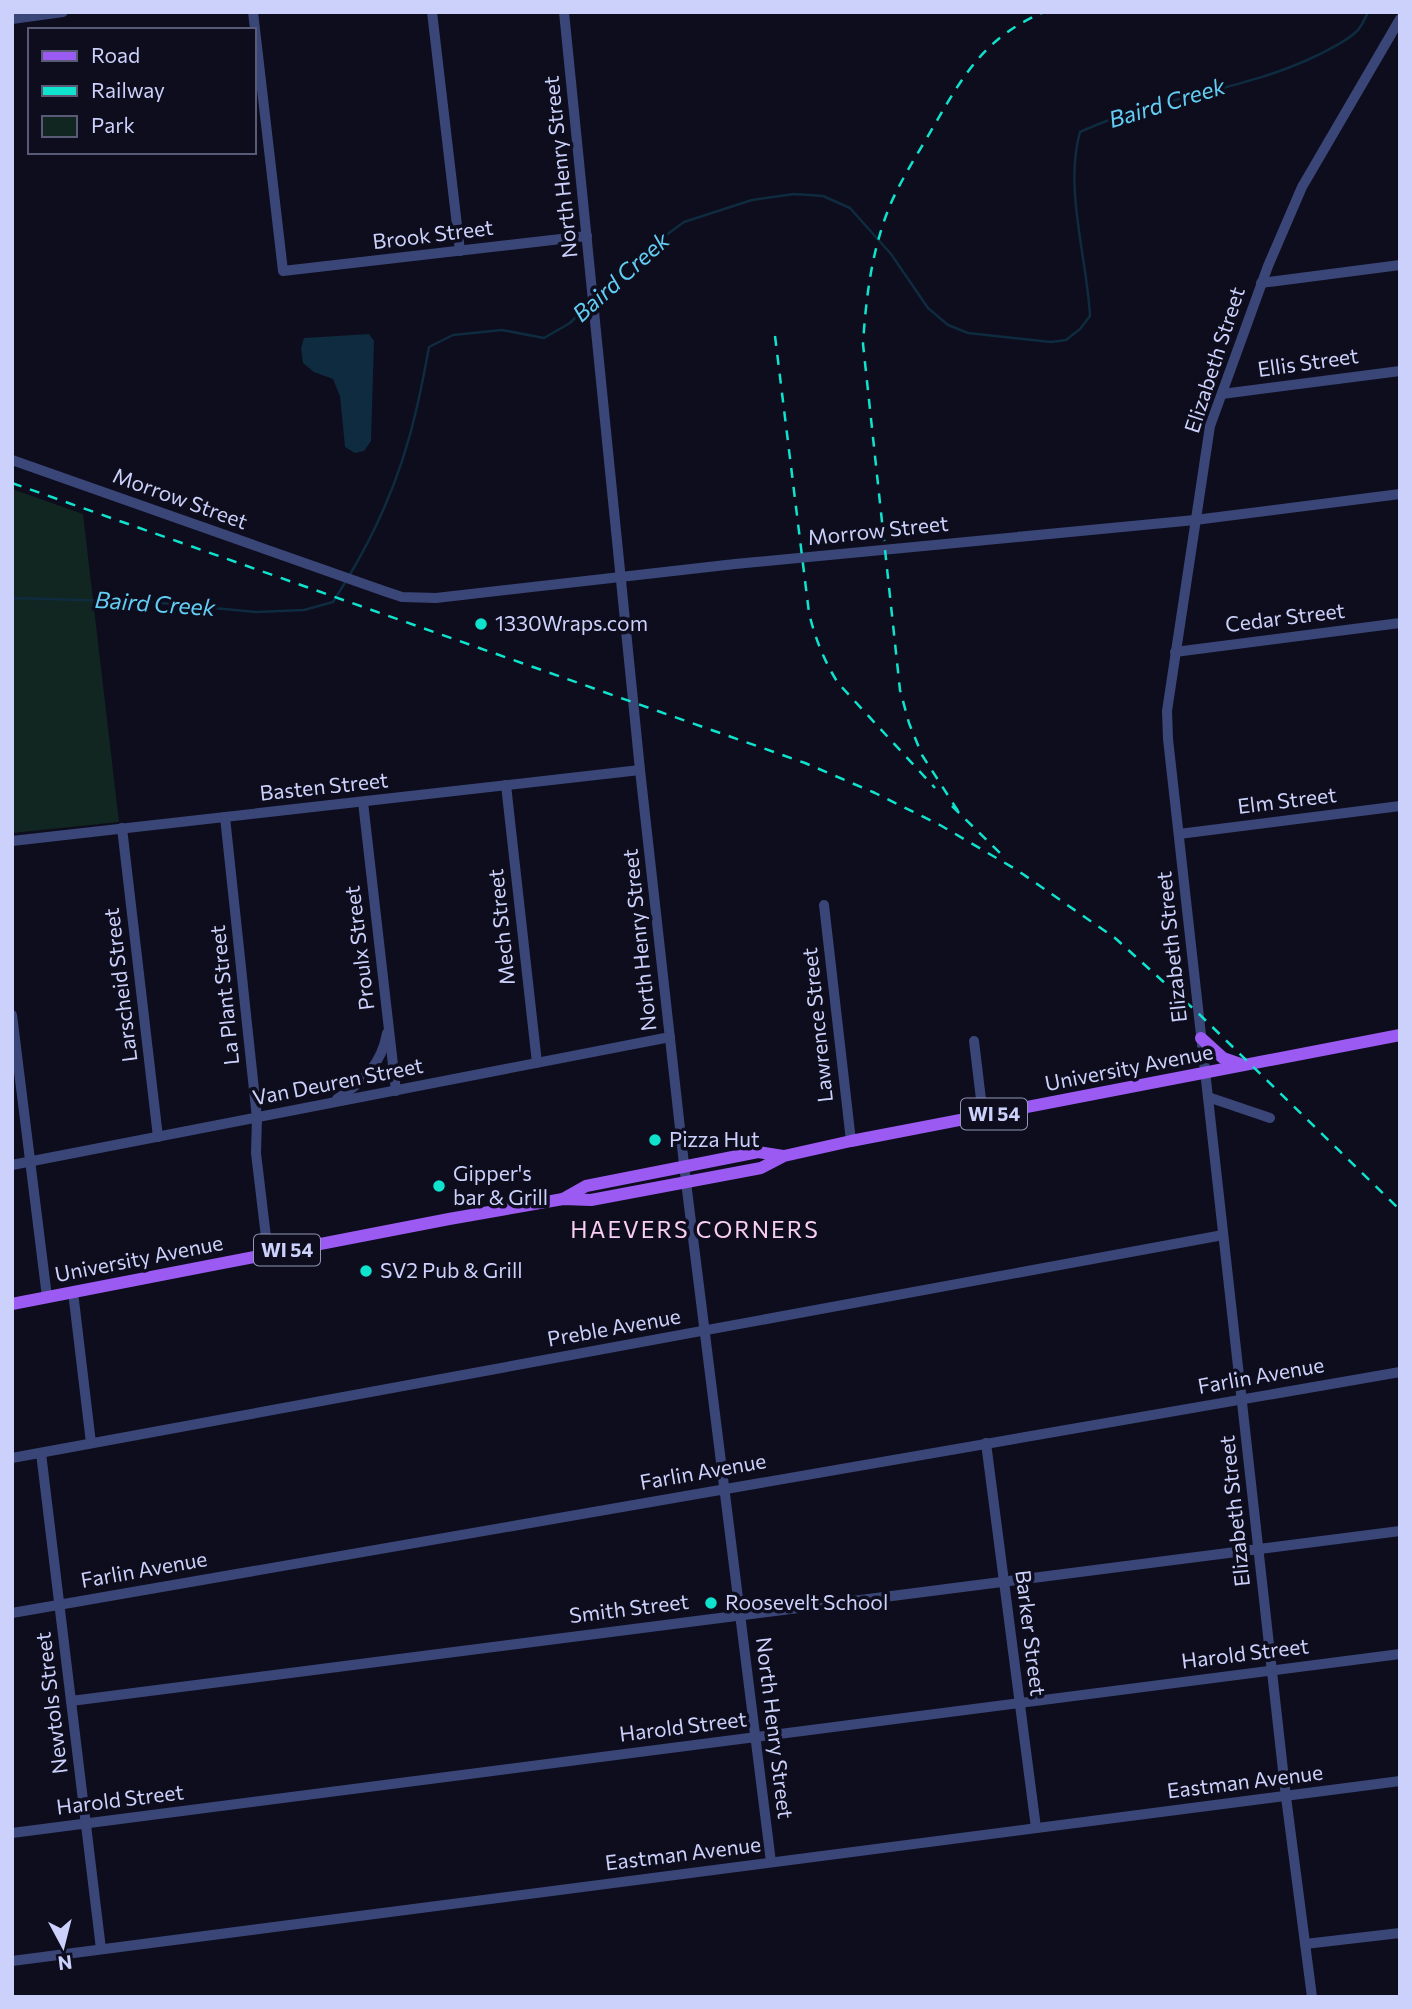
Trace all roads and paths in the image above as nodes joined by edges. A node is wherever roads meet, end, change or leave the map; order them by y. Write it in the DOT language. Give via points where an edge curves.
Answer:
graph roads {
  1 [pos="63,12"];
  2 [pos="432,12"];
  3 [pos="564,12"];
  4 [pos="12,19"];
  5 [pos="1400,19"];
  6 [pos="256,38"];
  7 [pos="587,236"];
  8 [pos="460,251"];
  9 [pos="1400,265"];
  10 [pos="1261,283"];
  11 [pos="1400,371"];
  12 [pos="1222,394"];
  13 [pos="12,460"];
  14 [pos="1400,494"];
  15 [pos="1195,520"];
  16 [pos="621,577"];
  17 [pos="1400,623"];
  18 [pos="1175,652"];
  19 [pos="640,771"];
  20 [pos="506,786"];
  21 [pos="363,802"];
  22 [pos="1400,806"];
  23 [pos="225,817"];
  24 [pos="122,828"];
  25 [pos="1179,834"];
  26 [pos="12,841"];
  27 [pos="824,905"];
  28 [pos="12,1015"];
  29 [pos="388,1022"];
  30 [pos="1400,1035"];
  31 [pos="670,1037"];
  32 [pos="1201,1038"];
  33 [pos="974,1041"];
  34 [pos="537,1063"];
  35 [pos="1243,1065"];
  36 [pos="1205,1073"];
  37 [pos="396,1091"];
  38 [pos="1208,1097"];
  39 [pos="326,1104"];
  40 [pos="983,1116"];
  41 [pos="257,1118"];
  42 [pos="1270,1118"];
  43 [pos="158,1137"];
  44 [pos="851,1141"];
  45 [pos="784,1156"];
  46 [pos="29,1162"];
  47 [pos="12,1165"];
  48 [pos="685,1167"];
  49 [pos="686,1182"];
  50 [pos="563,1199"];
  51 [pos="1223,1235"];
  52 [pos="268,1254"];
  53 [pos="73,1292"];
  54 [pos="47,1297"];
  55 [pos="12,1304"];
  56 [pos="705,1330"];
  57 [pos="1400,1372"];
  58 [pos="1243,1399"];
  59 [pos="91,1443"];
  60 [pos="986,1443"];
  61 [pos="41,1453"];
  62 [pos="12,1458"];
  63 [pos="725,1488"];
  64 [pos="1400,1531"];
  65 [pos="1259,1548"];
  66 [pos="1004,1580"];
  67 [pos="60,1604"];
  68 [pos="12,1612"];
  69 [pos="740,1614"];
  70 [pos="1400,1654"];
  71 [pos="1272,1670"];
  72 [pos="71,1701"];
  73 [pos="1020,1702"];
  74 [pos="755,1737"];
  75 [pos="1400,1781"];
  76 [pos="1286,1797"];
  77 [pos="86,1824"];
  78 [pos="1037,1828"];
  79 [pos="12,1833"];
  80 [pos="771,1862"];
  81 [pos="1400,1933"];
  82 [pos="1305,1944"];
  83 [pos="101,1949"];
  84 [pos="12,1961"];
  85 [pos="1311,1997"];
  1 -- 4 [label="street"];
  2 -- 8 [label="street"];
  3 -- 7 [label="street, North Henry Street"];
  5 -- 10 [label="street, Elizabeth Street" via="1307,177"];
  6 -- 8 [label="street, Brook Street" via="283,271"];
  7 -- 8 [label="street, Brook Street"];
  7 -- 16 [label="street, North Henry Street"];
  9 -- 10 [label="street"];
  10 -- 12 [label="street, Elizabeth Street"];
  11 -- 12 [label="street, Ellis Street"];
  12 -- 15 [label="street, Elizabeth Street" via="1210,426"];
  13 -- 16 [label="street, Morrow Street" via="402,597 436,598"];
  14 -- 15 [label="street, Morrow Street"];
  15 -- 16 [label="street, Morrow Street"];
  15 -- 18 [label="street, Elizabeth Street"];
  16 -- 19 [label="street, North Henry Street"];
  17 -- 18 [label="street, Cedar Street"];
  18 -- 25 [label="street, Elizabeth Street" via="1167,711"];
  19 -- 20 [label="street, Basten Street"];
  19 -- 31 [label="street, North Henry Street"];
  20 -- 21 [label="street, Basten Street"];
  20 -- 34 [label="street, Mech Street"];
  21 -- 23 [label="street, Basten Street"];
  21 -- 29 [label="street, Proulx Street"];
  22 -- 25 [label="street, Elm Street"];
  23 -- 24 [label="street, Basten Street"];
  23 -- 41 [label="street, La Plant Street"];
  24 -- 26 [label="street, Basten Street"];
  24 -- 43 [label="street, Larscheid Street"];
  25 -- 32 [label="street, Elizabeth Street"];
  27 -- 44 [label="street, Lawrence Street"];
  28 -- 46 [label="street"];
  29 -- 37 [label="street, Proulx Street"];
  29 -- 39 [label="street" via="385,1045 373,1069 351,1091"];
  30 -- 35 [label="main road, University Avenue / WI 54"];
  31 -- 34 [label="street, Van Deuren Street"];
  31 -- 48 [label="street, North Henry Street"];
  32 -- 35 [label="main road" via="1223,1058"];
  32 -- 36 [label="street, Elizabeth Street"];
  33 -- 40 [label="street"];
  34 -- 37 [label="street, Van Deuren Street"];
  35 -- 36 [label="main road, University Avenue / WI 54"];
  36 -- 38 [label="street, Elizabeth Street"];
  36 -- 40 [label="main road, University Avenue / WI 54"];
  37 -- 39 [label="street, Van Deuren Street"];
  38 -- 42 [label="street"];
  38 -- 51 [label="street, Elizabeth Street"];
  39 -- 41 [label="street, Van Deuren Street"];
  40 -- 44 [label="main road, University Avenue / WI 54"];
  41 -- 43 [label="street, Van Deuren Street"];
  41 -- 52 [label="street, La Plant Street" via="256,1153"];
  43 -- 46 [label="street, Van Deuren Street"];
  44 -- 45 [label="main road, University Avenue / WI 54"];
  45 -- 48 [label="main road, University Avenue / WI 54" via="758,1152"];
  45 -- 49 [label="main road, University Avenue / WI 54" via="761,1168"];
  46 -- 47 [label="street, Van Deuren Street"];
  46 -- 54 [label="street"];
  48 -- 49 [label="street, North Henry Street"];
  48 -- 50 [label="main road, University Avenue / WI 54" via="586,1186"];
  49 -- 50 [label="main road, University Avenue / WI 54" via="591,1200"];
  49 -- 56 [label="street, North Henry Street"];
  50 -- 52 [label="main road, University Avenue / WI 54"];
  51 -- 56 [label="street, Preble Avenue"];
  51 -- 58 [label="street, Elizabeth Street"];
  52 -- 53 [label="main road, University Avenue / WI 54"];
  53 -- 54 [label="main road, University Avenue / WI 54"];
  53 -- 59 [label="street"];
  54 -- 55 [label="main road, University Avenue / WI 54"];
  56 -- 59 [label="street, Preble Avenue"];
  56 -- 63 [label="street, North Henry Street"];
  57 -- 58 [label="street, Farlin Avenue"];
  58 -- 60 [label="street, Farlin Avenue"];
  58 -- 65 [label="street, Elizabeth Street"];
  59 -- 61 [label="street, Preble Avenue"];
  60 -- 63 [label="street, Farlin Avenue"];
  60 -- 66 [label="street, Barker Street"];
  61 -- 62 [label="street, Preble Avenue"];
  61 -- 67 [label="street, Newtols Street"];
  63 -- 67 [label="street, Farlin Avenue"];
  63 -- 69 [label="street, North Henry Street"];
  64 -- 65 [label="street, Smith Street"];
  65 -- 66 [label="street, Smith Street"];
  65 -- 71 [label="street, Elizabeth Street"];
  66 -- 69 [label="street, Smith Street"];
  66 -- 73 [label="street, Barker Street"];
  67 -- 68 [label="street, Farlin Avenue"];
  67 -- 72 [label="street, Newtols Street"];
  69 -- 72 [label="street, Smith Street"];
  69 -- 74 [label="street, North Henry Street"];
  70 -- 71 [label="street, Harold Street"];
  71 -- 73 [label="street, Harold Street"];
  71 -- 76 [label="street, Elizabeth Street"];
  72 -- 77 [label="street, Newtols Street"];
  73 -- 74 [label="street, Harold Street"];
  73 -- 78 [label="street, Barker Street"];
  74 -- 77 [label="street, Harold Street"];
  74 -- 80 [label="street, North Henry Street"];
  75 -- 76 [label="street, Eastman Avenue"];
  76 -- 78 [label="street, Eastman Avenue"];
  76 -- 82 [label="street, Elizabeth Street"];
  77 -- 79 [label="street, Harold Street"];
  77 -- 83 [label="street, Newtols Street"];
  78 -- 80 [label="street, Eastman Avenue"];
  80 -- 83 [label="street, Eastman Avenue"];
  81 -- 82 [label="street"];
  82 -- 85 [label="street, Elizabeth Street"];
  83 -- 84 [label="street, Eastman Avenue"];
}
